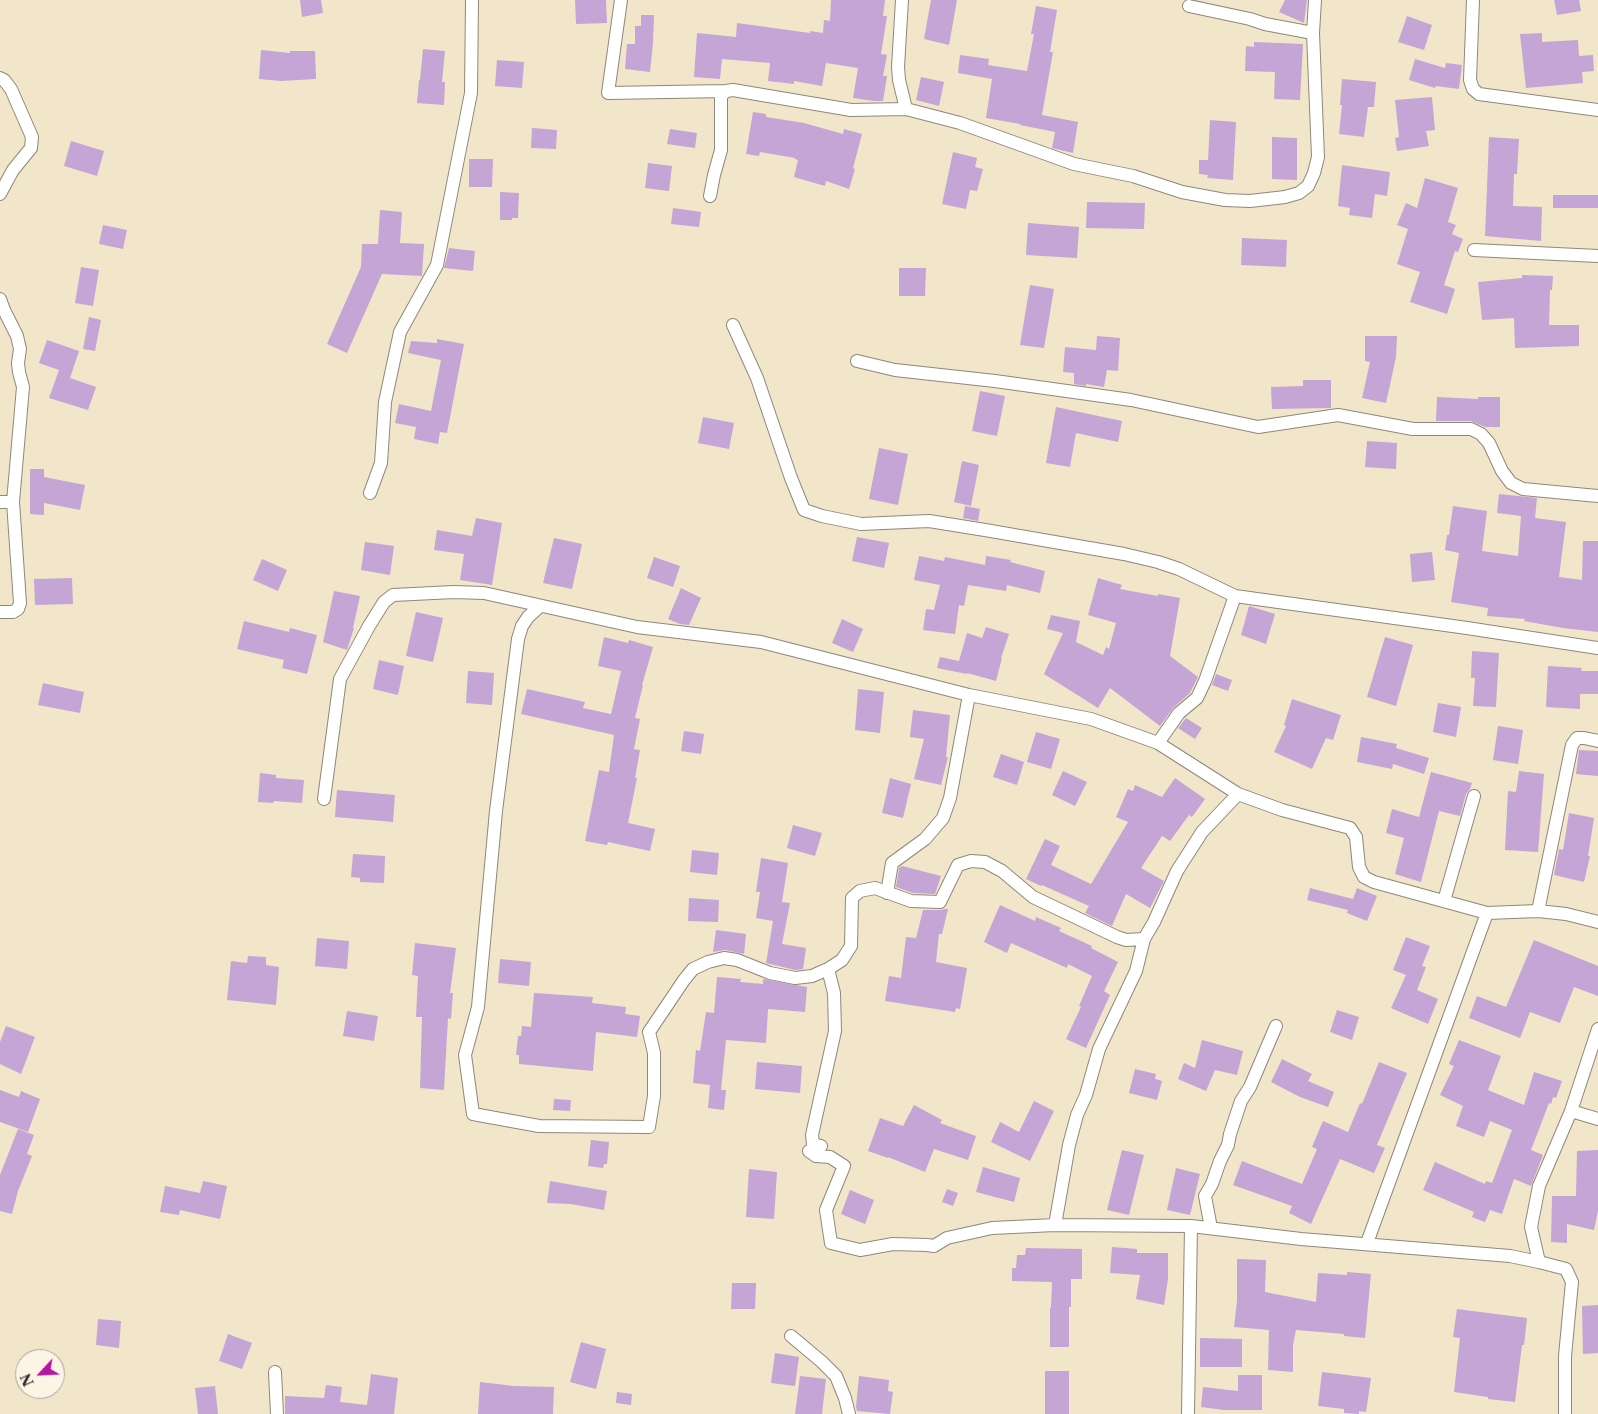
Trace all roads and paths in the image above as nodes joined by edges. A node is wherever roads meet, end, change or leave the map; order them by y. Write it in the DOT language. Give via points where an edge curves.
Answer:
graph roads {
  1 [pos="472,0"];
  2 [pos="621,0"];
  3 [pos="902,0"];
  4 [pos="1315,0"];
  5 [pos="1473,0"];
  6 [pos="1189,6"];
  7 [pos="1313,33"];
  8 [pos="0,78"];
  9 [pos="726,91"];
  10 [pos="906,109"];
  11 [pos="1598,110"];
  12 [pos="0,194"];
  13 [pos="710,196"];
  14 [pos="1474,250"];
  15 [pos="1598,256"];
  16 [pos="0,299"];
  17 [pos="733,325"];
  18 [pos="857,362"];
  19 [pos="370,492"];
  20 [pos="1598,496"];
  21 [pos="0,502"];
  22 [pos="14,502"];
  23 [pos="1235,596"];
  24 [pos="540,606"];
  25 [pos="0,612"];
  26 [pos="1598,648"];
  27 [pos="969,695"];
  28 [pos="1598,741"];
  29 [pos="1158,743"];
  30 [pos="1238,794"];
  31 [pos="1474,796"];
  32 [pos="324,799"];
  33 [pos="887,893"];
  34 [pos="1444,902"];
  35 [pos="1538,911"];
  36 [pos="1487,913"];
  37 [pos="1598,922"];
  38 [pos="1144,939"];
  39 [pos="828,969"];
  40 [pos="1276,1026"];
  41 [pos="1598,1029"];
  42 [pos="1571,1111"];
  43 [pos="1598,1119"];
  44 [pos="1055,1224"];
  45 [pos="1191,1226"];
  46 [pos="1211,1228"];
  47 [pos="1367,1243"];
  48 [pos="1539,1262"];
  49 [pos="791,1336"];
  50 [pos="275,1372"];
  51 [pos="277,1414"];
  52 [pos="849,1414"];
  53 [pos="1188,1414"];
  54 [pos="1565,1414"];
  1 -- 19 [label="street" via="471,93 437,265 400,332 385,402 381,463"];
  2 -- 9 [label="street" via="608,93"];
  3 -- 10 [label="street" via="898,67"];
  4 -- 7 [label="street"];
  5 -- 11 [label="street" via="1470,80 1479,94"];
  6 -- 7 [label="street"];
  7 -- 10 [label="street" via="1318,157 1308,186 1285,197 1225,200 1182,192 1133,176 1074,164 960,123"];
  8 -- 12 [label="street" via="11,89 32,137 31,148 13,170"];
  9 -- 10 [label="street" via="851,110"];
  9 -- 13 [label="street" via="721,96 721,150"];
  14 -- 15 [label="street"];
  16 -- 22 [label="street" via="17,336 23,387"];
  17 -- 23 [label="street" via="757,378 804,510 861,524 929,521 1124,554 1179,569"];
  18 -- 20 [label="street" via="895,370 1131,400 1258,427 1338,415 1413,429 1471,429 1489,442 1511,483 1523,489"];
  21 -- 22 [label="street"];
  22 -- 25 [label="street" via="20,603 13,612"];
  23 -- 26 [label="street"];
  23 -- 29 [label="street" via="1197,698 1179,714"];
  24 -- 27 [label="street" via="636,627 761,642"];
  24 -- 32 [label="street" via="484,593 454,592 393,595 384,602 340,679"];
  24 -- 39 [label="street" via="522,626 518,639 496,811 478,1006 465,1055 473,1114 539,1126 650,1127 654,1053 649,1032 693,969 724,958 795,978 812,976"];
  27 -- 29 [label="street" via="1091,719"];
  27 -- 33 [label="street" via="950,798 943,818 926,839 892,863"];
  28 -- 35 [label="street" via="1577,738 1572,745"];
  29 -- 30 [label="street"];
  30 -- 34 [label="street" via="1282,810 1350,828 1356,837 1359,866 1364,877"];
  30 -- 38 [label="street" via="1202,832 1177,871"];
  31 -- 34 [label="street"];
  33 -- 38 [label="street" via="912,902 940,902 958,865 971,861 985,862 1002,871 1034,897 1126,940"];
  33 -- 39 [label="street" via="875,888 860,891 852,898 850,946 842,960"];
  34 -- 36 [label="street"];
  35 -- 36 [label="street"];
  35 -- 37 [label="street"];
  36 -- 47 [label="street"];
  38 -- 44 [label="street" via="1136,971 1099,1049 1086,1096 1077,1115"];
  39 -- 44 [label="street" via="834,993 835,1031 812,1136 813,1144 822,1146 809,1151 816,1156 830,1157 844,1166 826,1210 831,1243 860,1250 893,1244 934,1246 947,1238 992,1228"];
  40 -- 46 [label="street" via="1241,1101 1228,1145 1205,1196"];
  41 -- 42 [label="street"];
  42 -- 43 [label="street"];
  42 -- 48 [label="street" via="1539,1186 1531,1228"];
  44 -- 45 [label="street"];
  45 -- 46 [label="street"];
  45 -- 53 [label="street"];
  46 -- 47 [label="street"];
  47 -- 48 [label="street" via="1510,1256"];
  48 -- 54 [label="street" via="1566,1269 1572,1282 1565,1356"];
  49 -- 52 [label="street" via="836,1376"];
  50 -- 51 [label="street"];
}
